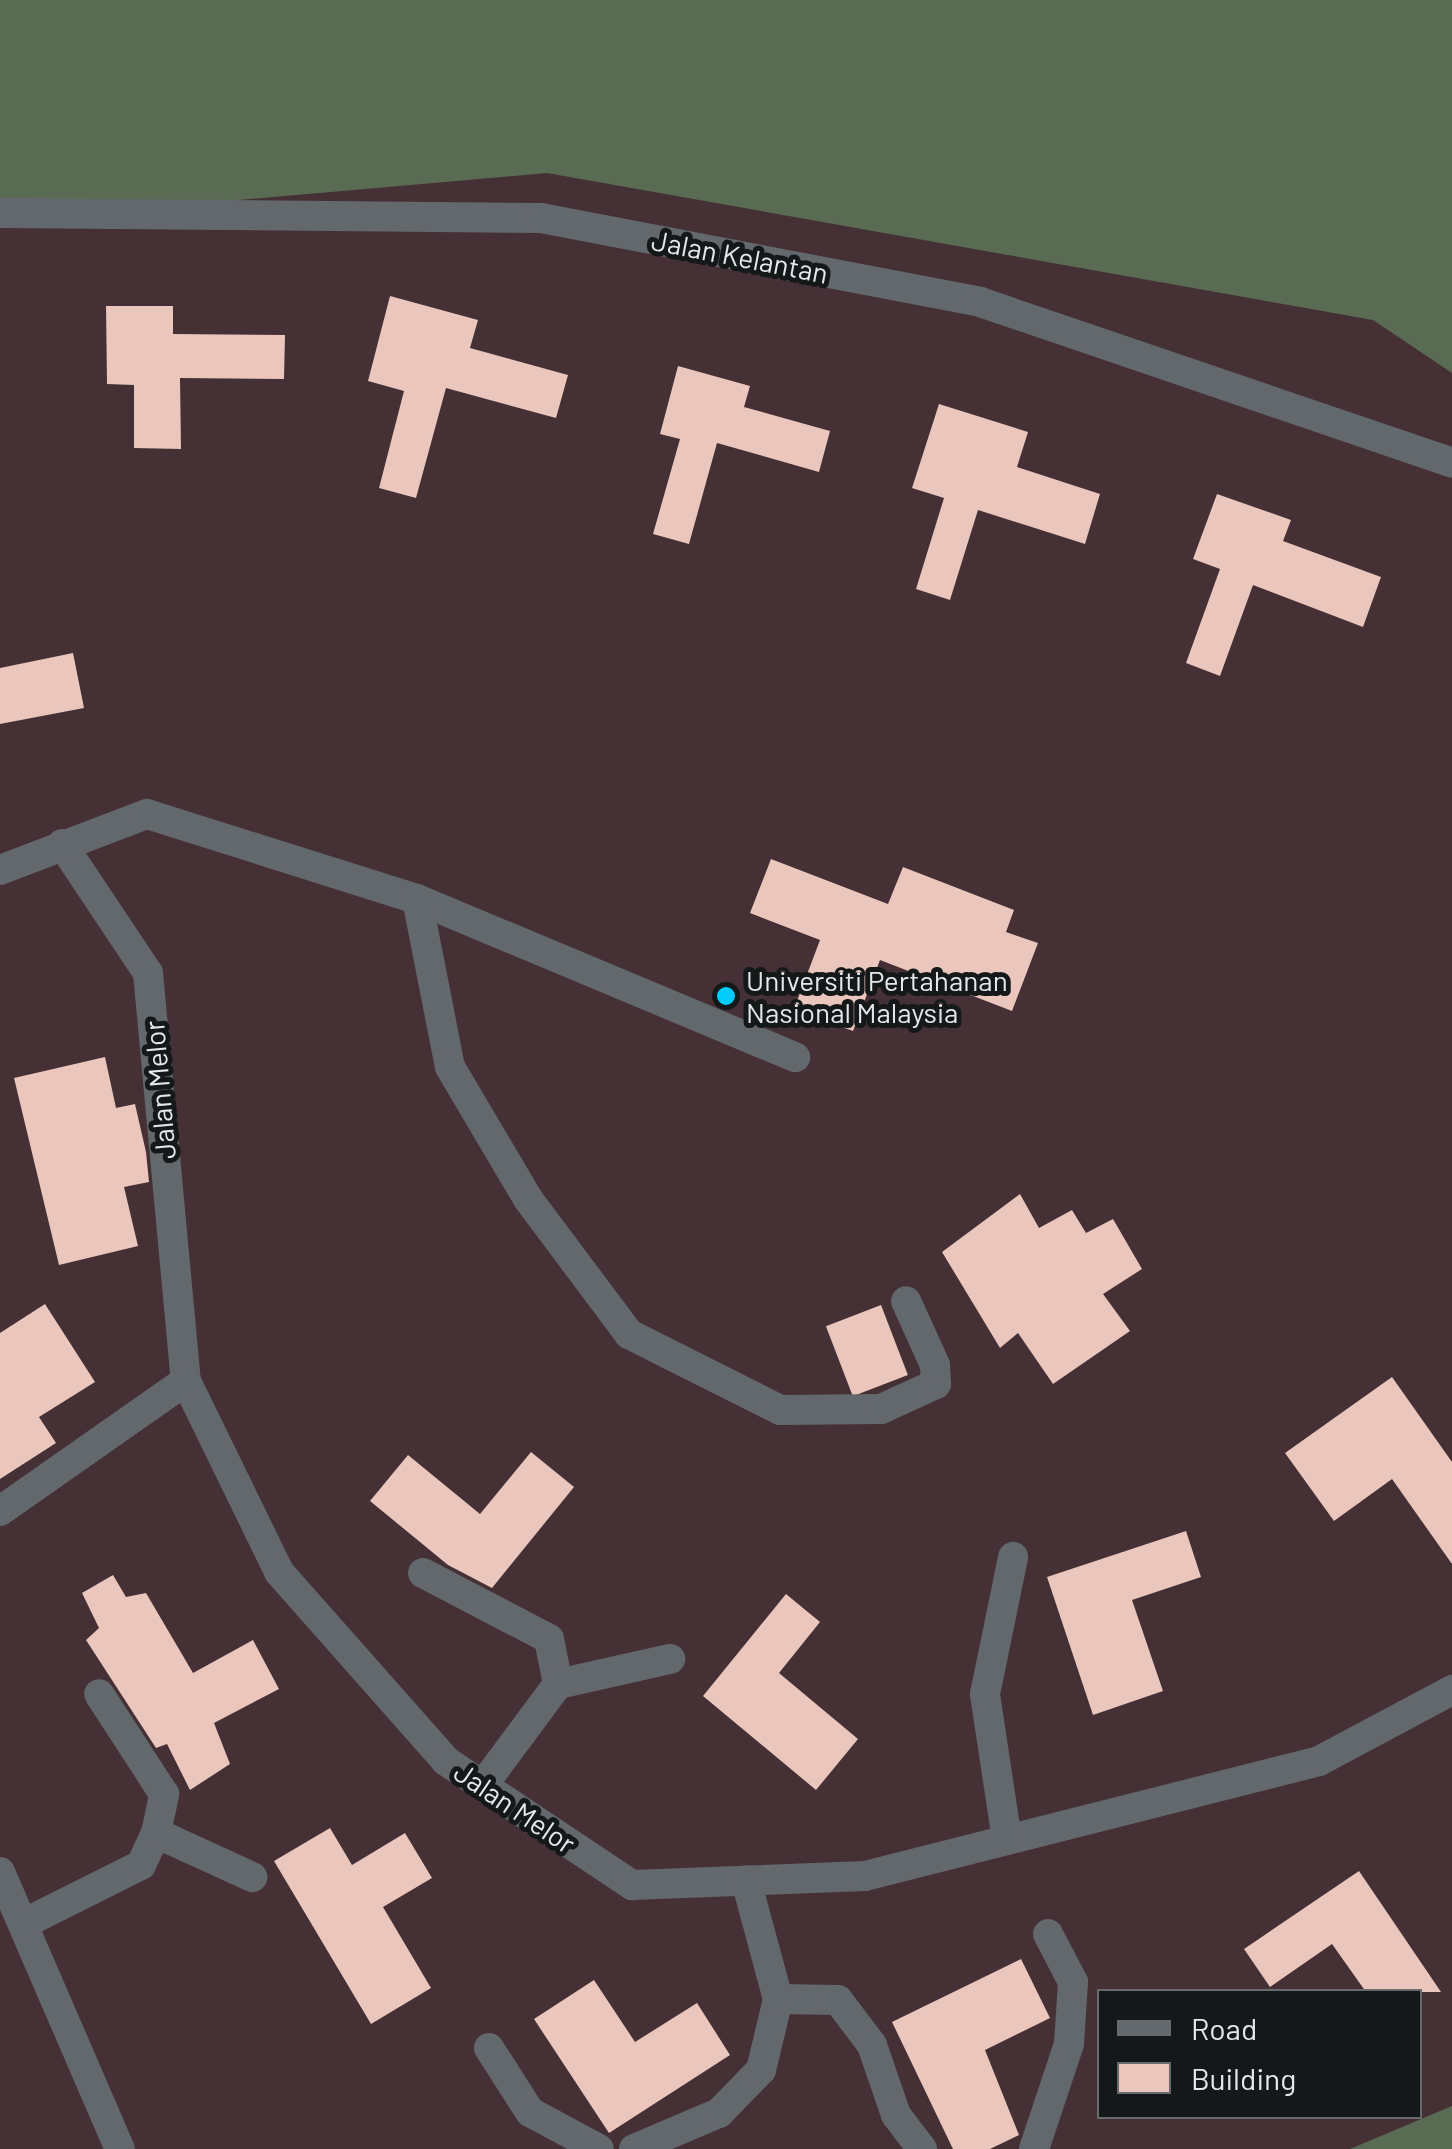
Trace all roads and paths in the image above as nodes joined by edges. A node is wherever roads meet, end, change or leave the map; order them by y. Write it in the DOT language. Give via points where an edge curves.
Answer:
graph roads {
  1 [pos="0,213"];
  2 [pos="1452,463"];
  3 [pos="62,844"];
  4 [pos="0,870"];
  5 [pos="417,898"];
  6 [pos="795,1057"];
  7 [pos="906,1301"];
  8 [pos="186,1381"];
  9 [pos="0,1511"];
  10 [pos="1013,1557"];
  11 [pos="423,1573"];
  12 [pos="670,1660"];
  13 [pos="558,1684"];
  14 [pos="1452,1690"];
  15 [pos="99,1694"];
  16 [pos="483,1785"];
  17 [pos="156,1834"];
  18 [pos="1007,1840"];
  19 [pos="0,1872"];
  20 [pos="252,1877"];
  21 [pos="746,1880"];
  22 [pos="23,1924"];
  23 [pos="1048,1934"];
  24 [pos="778,1999"];
  25 [pos="489,2048"];
  26 [pos="120,2149"];
  27 [pos="598,2149"];
  28 [pos="634,2149"];
  29 [pos="922,2149"];
  30 [pos="1034,2149"];
  1 -- 2 [label="street, Jalan Kelantan" via="541,218 980,302"];
  3 -- 4 [label="street"];
  3 -- 5 [label="street" via="147,814"];
  3 -- 8 [label="street, Jalan Melor" via="148,973"];
  5 -- 6 [label="street"];
  5 -- 7 [label="street" via="450,1067 528,1199 628,1334 780,1410 881,1410 936,1384 935,1365"];
  8 -- 9 [label="street"];
  8 -- 16 [label="street, Jalan Melor" via="279,1572 446,1761"];
  10 -- 18 [label="street" via="986,1694"];
  11 -- 13 [label="street" via="549,1639"];
  12 -- 13 [label="street"];
  13 -- 16 [label="street"];
  14 -- 18 [label="street, Jalan Melor" via="1318,1761"];
  15 -- 17 [label="street" via="164,1794"];
  16 -- 21 [label="street, Jalan Melor" via="632,1885"];
  17 -- 20 [label="street"];
  17 -- 22 [label="street" via="141,1865"];
  18 -- 21 [label="street, Jalan Melor" via="865,1876"];
  19 -- 22 [label="street"];
  21 -- 24 [label="street"];
  22 -- 26 [label="street"];
  23 -- 30 [label="street" via="1073,1982 1069,2044"];
  24 -- 28 [label="street" via="761,2070 719,2113"];
  24 -- 29 [label="street" via="838,2000 872,2046 896,2115"];
  25 -- 27 [label="street" via="530,2112"];
}
